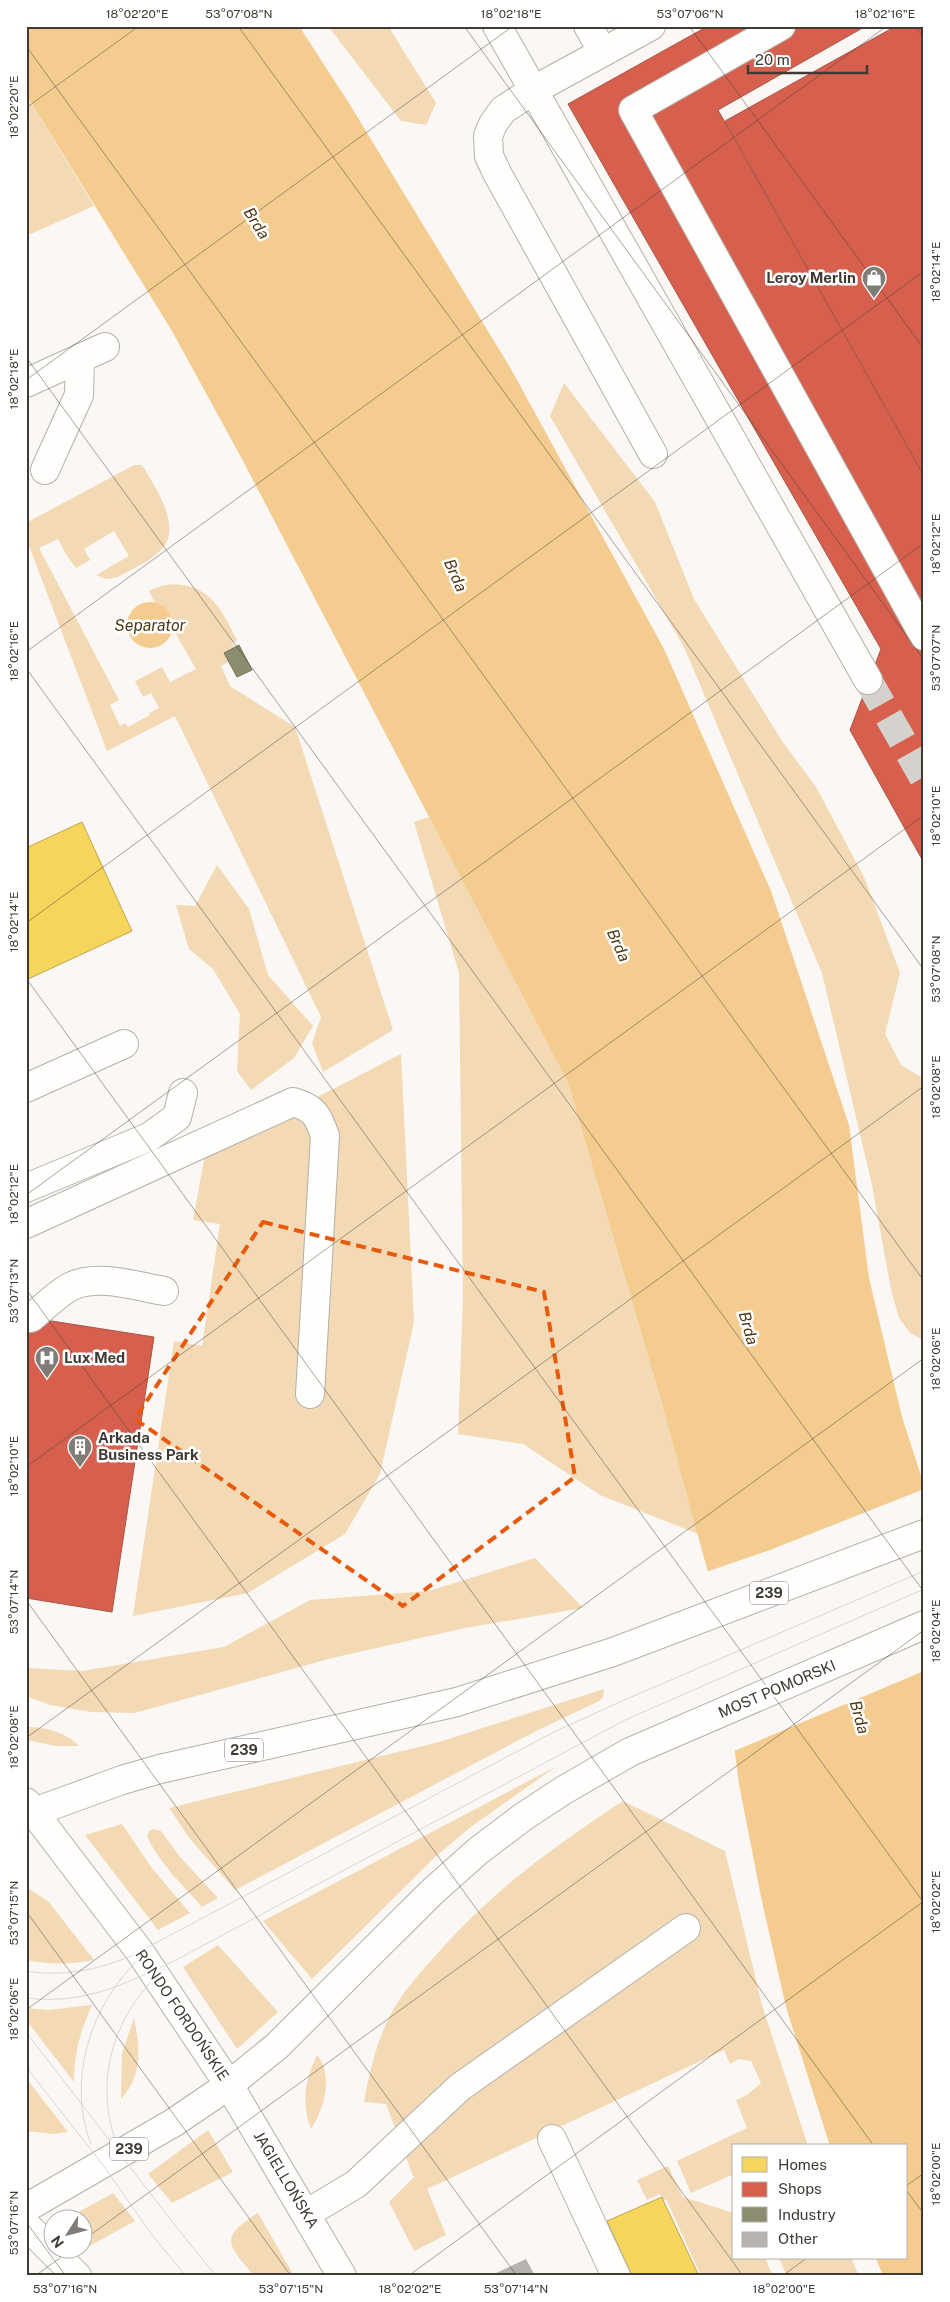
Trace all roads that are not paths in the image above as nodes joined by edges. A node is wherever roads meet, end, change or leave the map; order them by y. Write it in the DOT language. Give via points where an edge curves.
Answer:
graph roads {
  1 [pos="497,26"];
  2 [pos="588,26"];
  3 [pos="651,26"];
  4 [pos="781,26"];
  5 [pos="603,52"];
  6 [pos="532,91"];
  7 [pos="105,347"];
  8 [pos="80,358"];
  9 [pos="26,383"];
  10 [pos="653,454"];
  11 [pos="45,470"];
  12 [pos="924,636"];
  13 [pos="868,680"];
  14 [pos="124,1044"];
  15 [pos="26,1088"];
  16 [pos="183,1092"];
  17 [pos="26,1188"];
  18 [pos="26,1224"];
  19 [pos="164,1290"];
  20 [pos="31,1318"];
  21 [pos="310,1394"];
  22 [pos="924,1534"];
  23 [pos="924,1625"];
  24 [pos="29,1810"];
  25 [pos="686,1928"];
  26 [pos="229,2085"];
  27 [pos="552,2139"];
  28 [pos="26,2208"];
  29 [pos="306,2214"];
  30 [pos="26,2225"];
  31 [pos="77,2276"];
  32 [pos="342,2276"];
  33 [pos="616,2276"];
  1 -- 6 [label="main road"];
  2 -- 5 [label="main road"];
  3 -- 5 [label="main road"];
  4 -- 12 [label="main road" via="633,110"];
  5 -- 6 [label="main road"];
  6 -- 10 [label="main road" via="503,110 493,124 488,136 489,156"];
  6 -- 13 [label="main road"];
  7 -- 8 [label="main road"];
  8 -- 9 [label="main road"];
  8 -- 11 [label="main road" via="79,395"];
  14 -- 15 [label="main road"];
  16 -- 17 [label="main road" via="176,1117 149,1137"];
  18 -- 21 [label="main road" via="292,1102 308,1106 320,1119 325,1136"];
  19 -- 20 [label="main road" via="94,1280 79,1283 66,1289"];
  22 -- 24 [label="main road, 239" via="614,1652 457,1702 160,1769"];
  23 -- 26 [label="main road, MOST POMORSKI / 239" via="630,1752 564,1790 478,1851 432,1892 277,2046"];
  24 -- 26 [label="main road, RONDO FORDOŃSKIE" via="140,1952"];
  25 -- 29 [label="main road" via="460,2087 356,2184"];
  26 -- 28 [label="main road, RONDO FORDOŃSKIE / 239" via="173,2122"];
  26 -- 29 [label="main road, JAGIELLOŃSKA"];
  27 -- 33 [label="main road"];
  29 -- 32 [label="main road, JAGIELLOŃSKA"];
  30 -- 31 [label="main road"];
}
